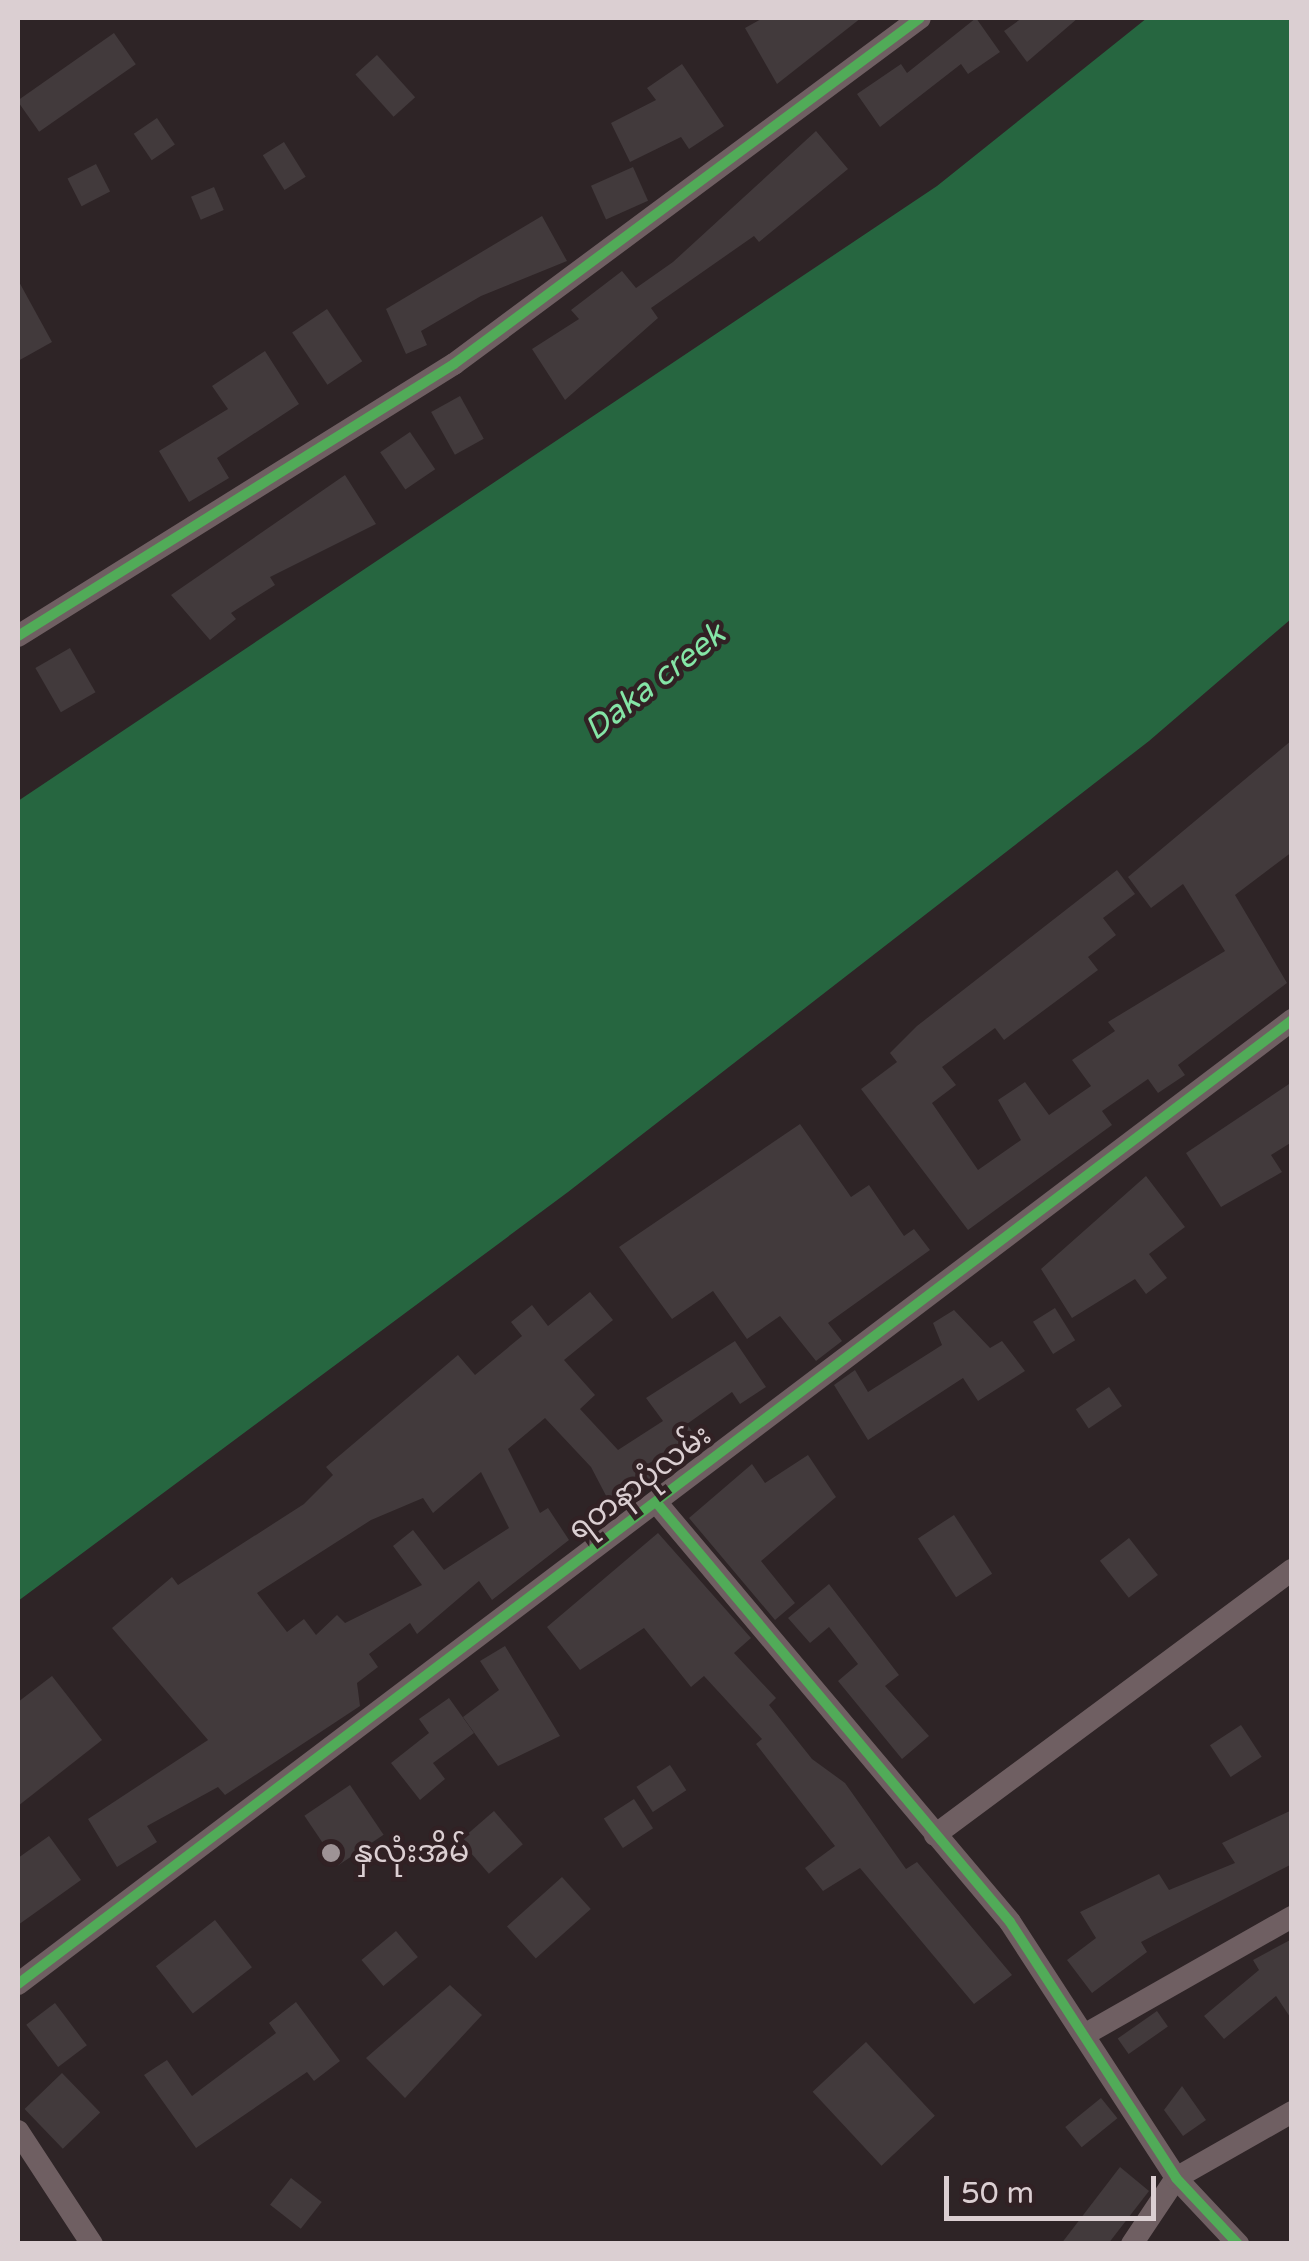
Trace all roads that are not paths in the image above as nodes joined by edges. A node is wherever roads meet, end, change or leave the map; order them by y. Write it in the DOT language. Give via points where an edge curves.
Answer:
graph roads {
  1 [pos="920,18"];
  2 [pos="18,636"];
  3 [pos="1292,1020"];
  4 [pos="656,1502"];
  5 [pos="1292,1570"];
  6 [pos="935,1835"];
  7 [pos="1292,1917"];
  8 [pos="18,1984"];
  9 [pos="1084,2035"];
  10 [pos="1292,2112"];
  11 [pos="18,2131"];
  12 [pos="1176,2178"];
  13 [pos="92,2244"];
  14 [pos="1132,2244"];
  15 [pos="1238,2244"];
  1 -- 2 [label="street" via="454,364"];
  3 -- 4 [label="street, ရတနာပုံလမ်း"];
  4 -- 6 [label="street"];
  4 -- 8 [label="street, ရတနာပုံလမ်း"];
  5 -- 6 [label="street"];
  6 -- 9 [label="street" via="1010,1922"];
  7 -- 9 [label="street"];
  9 -- 12 [label="street"];
  10 -- 12 [label="street"];
  11 -- 13 [label="street"];
  12 -- 14 [label="street"];
  12 -- 15 [label="street"];
}
